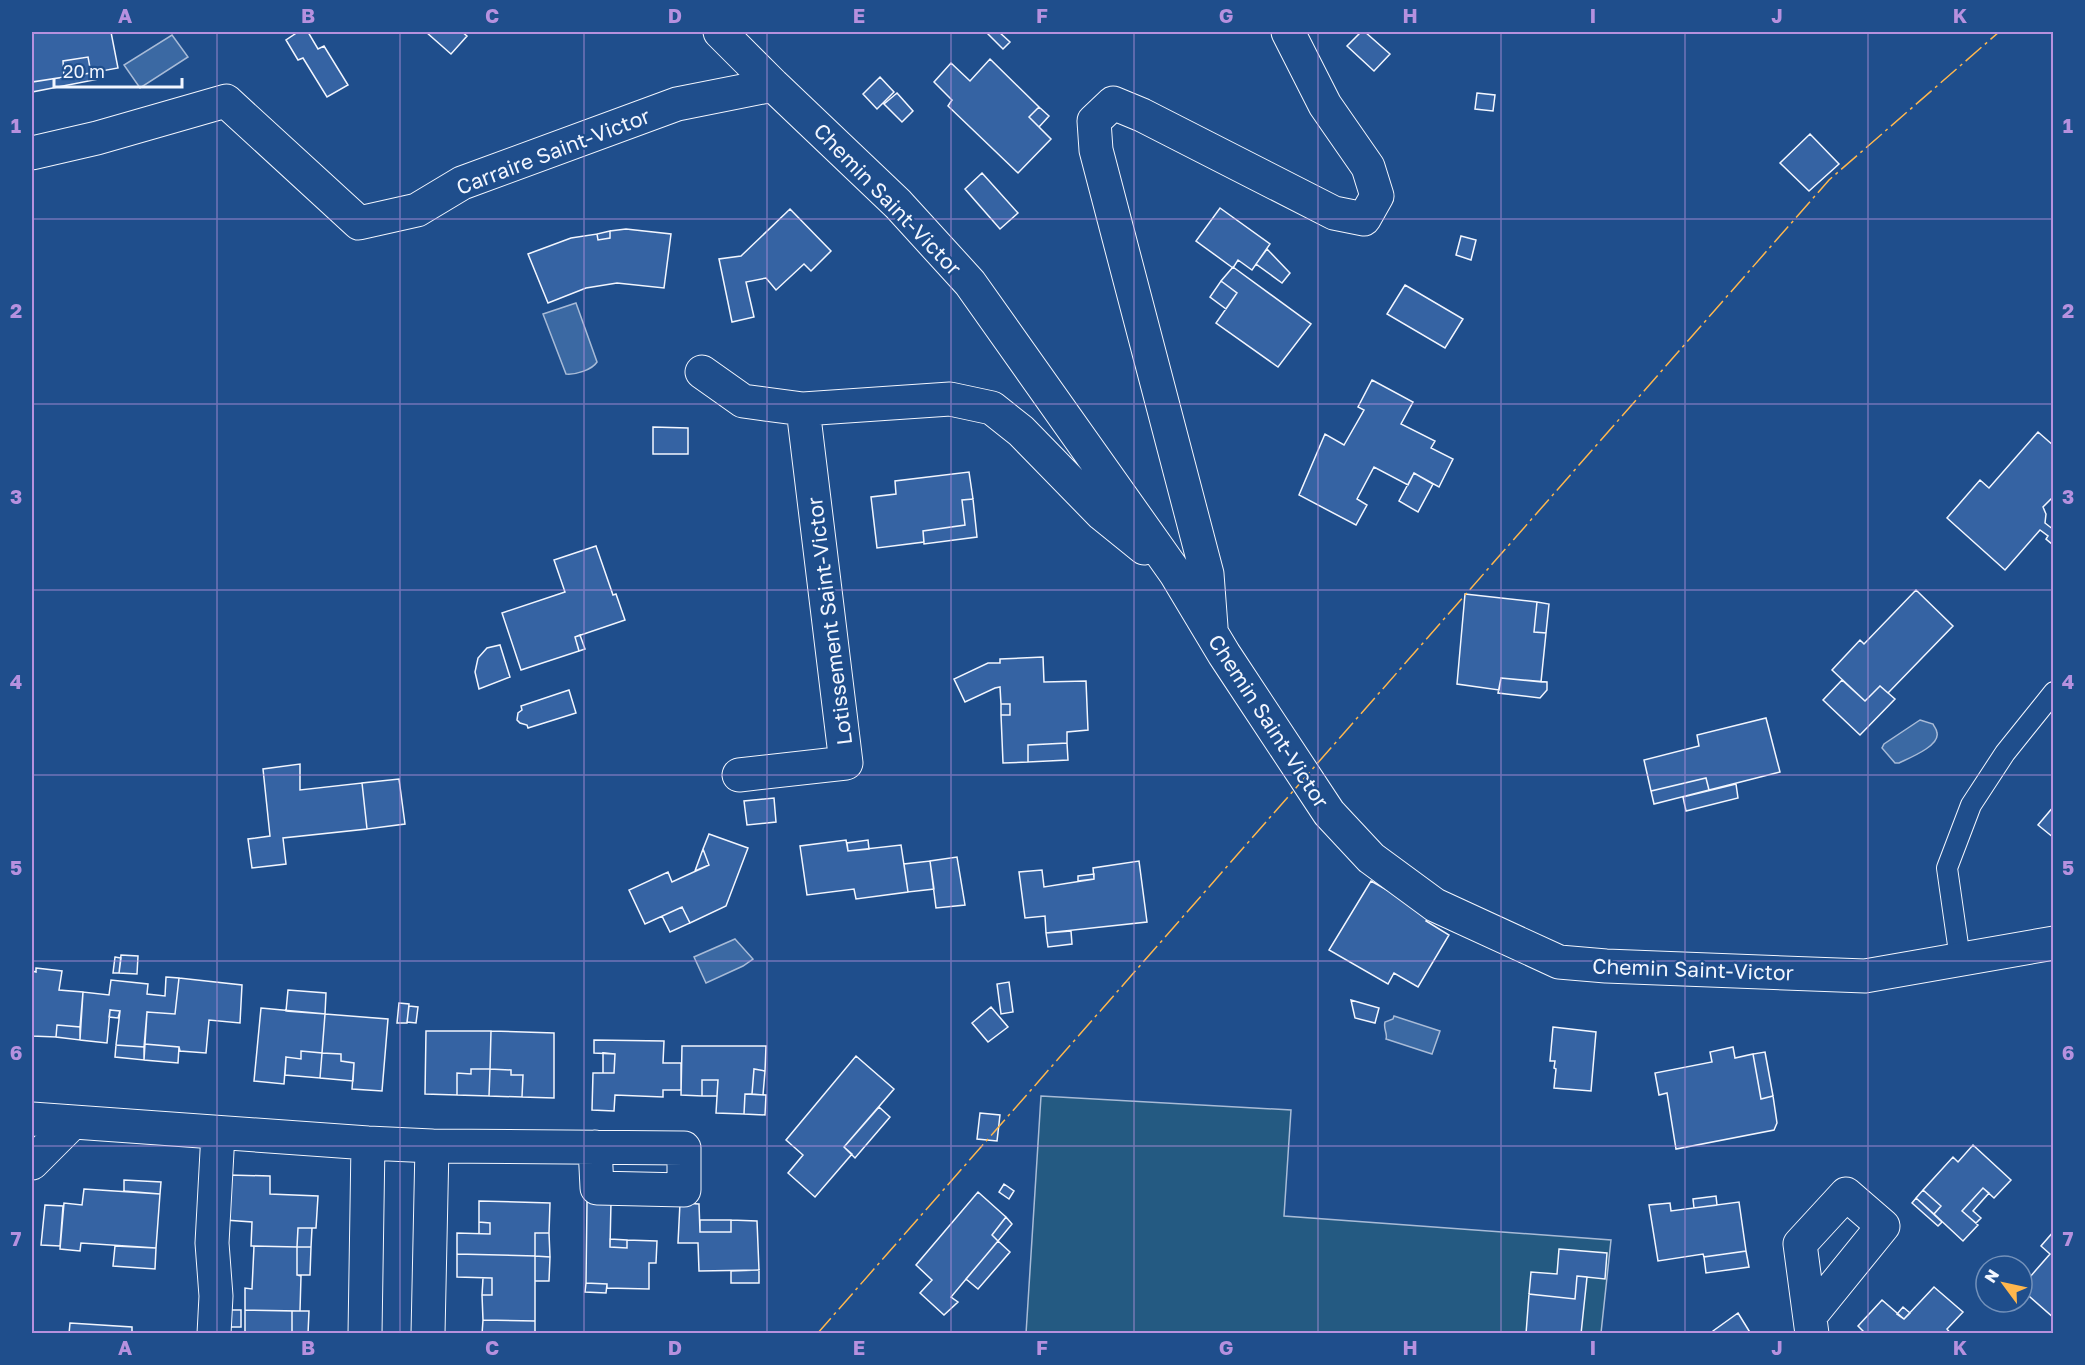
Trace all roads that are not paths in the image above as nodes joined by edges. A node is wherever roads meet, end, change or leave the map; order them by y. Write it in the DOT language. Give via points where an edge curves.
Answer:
graph roads {
  1 [pos="720,32"];
  2 [pos="1288,32"];
  3 [pos="773,85"];
  4 [pos="32,153"];
  5 [pos="702,372"];
  6 [pos="803,409"];
  7 [pos="1176,574"];
  8 [pos="1211,632"];
  9 [pos="2054,692"];
  10 [pos="739,775"];
  11 [pos="2054,943"];
  12 [pos="1960,959"];
  13 [pos="32,1119"];
  14 [pos="73,1122"];
  15 [pos="218,1133"];
  16 [pos="368,1143"];
  17 [pos="432,1146"];
  18 [pos="595,1147"];
  19 [pos="32,1163"];
  20 [pos="214,1334"];
  21 [pos="365,1334"];
  22 [pos="428,1334"];
  1 -- 3 [label="street, Chemin Saint-Victor"];
  2 -- 8 [label="street" via="1325,105 1368,167 1377,196 1364,219 1334,213 1142,114 1113,103 1094,121 1096,150 1207,574"];
  3 -- 4 [label="street, Carraire Saint-Victor" via="677,105 462,183 417,210 359,223 226,101"];
  3 -- 7 [label="street, Chemin Saint-Victor" via="898,204 970,284"];
  5 -- 6 [label="street" via="743,401"];
  6 -- 7 [label="street" via="950,399 992,408 1021,431 1102,514"];
  6 -- 10 [label="street, Lotissement Saint-Victor" via="846,763"];
  7 -- 8 [label="street, Chemin Saint-Victor"];
  8 -- 12 [label="street, Chemin Saint-Victor" via="1329,813 1371,858 1435,905 1559,962 1865,976"];
  9 -- 12 [label="lane" via="2005,753 1971,805 1947,868"];
  11 -- 12 [label="street, Chemin Saint-Victor"];
  13 -- 14 [label="street"];
  14 -- 15 [label="street"];
  14 -- 19 [label="street"];
  15 -- 16 [label="street"];
  15 -- 20 [label="street" via="212,1243"];
  16 -- 17 [label="street"];
  16 -- 21 [label="street"];
  17 -- 18 [label="street"];
  17 -- 22 [label="street"];
}
